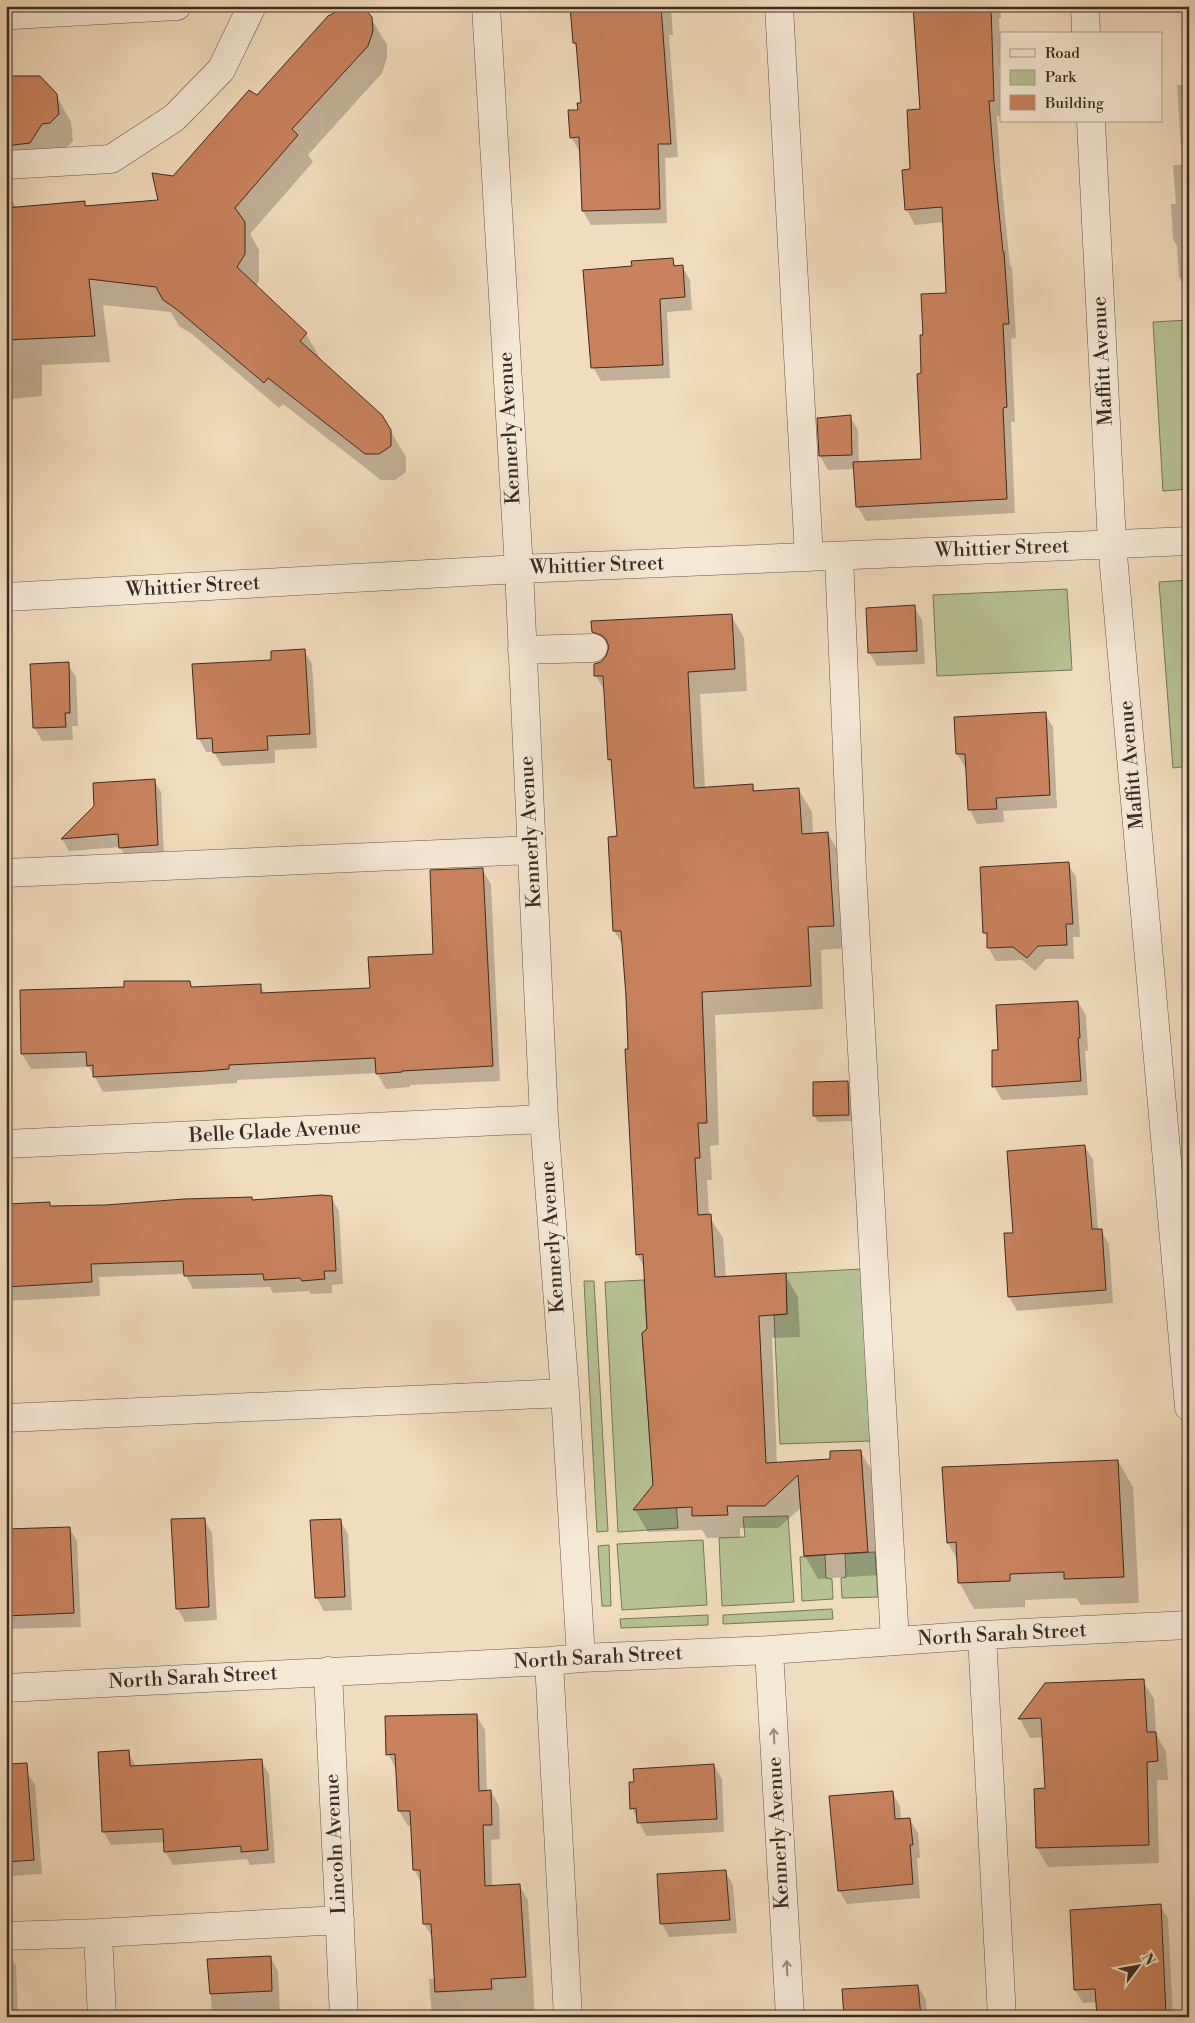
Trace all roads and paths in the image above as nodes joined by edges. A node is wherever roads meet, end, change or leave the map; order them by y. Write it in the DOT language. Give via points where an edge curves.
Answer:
graph roads {
  1 [pos="177,6"];
  2 [pos="252,6"];
  3 [pos="486,6"];
  4 [pos="779,6"];
  5 [pos="1085,6"];
  6 [pos="13,15"];
  7 [pos="1086,32"];
  8 [pos="1091,122"];
  9 [pos="6,165"];
  10 [pos="1189,541"];
  11 [pos="1112,544"];
  12 [pos="839,556"];
  13 [pos="809,557"];
  14 [pos="518,569"];
  15 [pos="6,597"];
  16 [pos="593,648"];
  17 [pos="522,650"];
  18 [pos="531,850"];
  19 [pos="6,873"];
  20 [pos="544,1120"];
  21 [pos="6,1144"];
  22 [pos="564,1393"];
  23 [pos="1189,1407"];
  24 [pos="6,1418"];
  25 [pos="1189,1625"];
  26 [pos="982,1635"];
  27 [pos="895,1641"];
  28 [pos="769,1650"];
  29 [pos="581,1658"];
  30 [pos="549,1661"];
  31 [pos="328,1671"];
  32 [pos="6,1688"];
  33 [pos="340,1920"];
  34 [pos="98,1933"];
  35 [pos="6,1936"];
  36 [pos="102,2017"];
  37 [pos="344,2017"];
  38 [pos="568,2017"];
  39 [pos="790,2017"];
  40 [pos="1002,2017"];
  1 -- 6 [label="street"];
  2 -- 9 [label="street" via="221,70 174,118 112,159"];
  3 -- 14 [label="street, Kennerly Avenue"];
  4 -- 13 [label="street"];
  5 -- 7 [label="street"];
  8 -- 11 [label="street, Maffitt Avenue"];
  10 -- 11 [label="street, Whittier Street"];
  11 -- 12 [label="street, Whittier Street"];
  11 -- 23 [label="street, Maffitt Avenue"];
  12 -- 13 [label="street, Whittier Street"];
  12 -- 27 [label="street" via="852,881"];
  13 -- 14 [label="street, Whittier Street"];
  14 -- 15 [label="street, Whittier Street"];
  14 -- 17 [label="street, Kennerly Avenue"];
  16 -- 17 [label="street"];
  17 -- 18 [label="street, Kennerly Avenue"];
  18 -- 19 [label="street"];
  18 -- 20 [label="street, Kennerly Avenue"];
  20 -- 21 [label="street, Belle Glade Avenue"];
  20 -- 22 [label="street, Kennerly Avenue"];
  22 -- 24 [label="street"];
  22 -- 29 [label="street, Kennerly Avenue"];
  25 -- 26 [label="street, North Sarah Street"];
  26 -- 27 [label="street, North Sarah Street"];
  26 -- 40 [label="street"];
  27 -- 28 [label="street, North Sarah Street"];
  28 -- 29 [label="street, North Sarah Street"];
  39 -- 28 [label="street, Kennerly Avenue, one-way"];
  29 -- 30 [label="street, North Sarah Street"];
  30 -- 31 [label="street, North Sarah Street"];
  30 -- 38 [label="street"];
  31 -- 32 [label="street, North Sarah Street"];
  31 -- 33 [label="street, Lincoln Avenue"];
  33 -- 34 [label="street"];
  33 -- 37 [label="street, Lincoln Avenue"];
  34 -- 35 [label="street"];
  34 -- 36 [label="street"];
}
